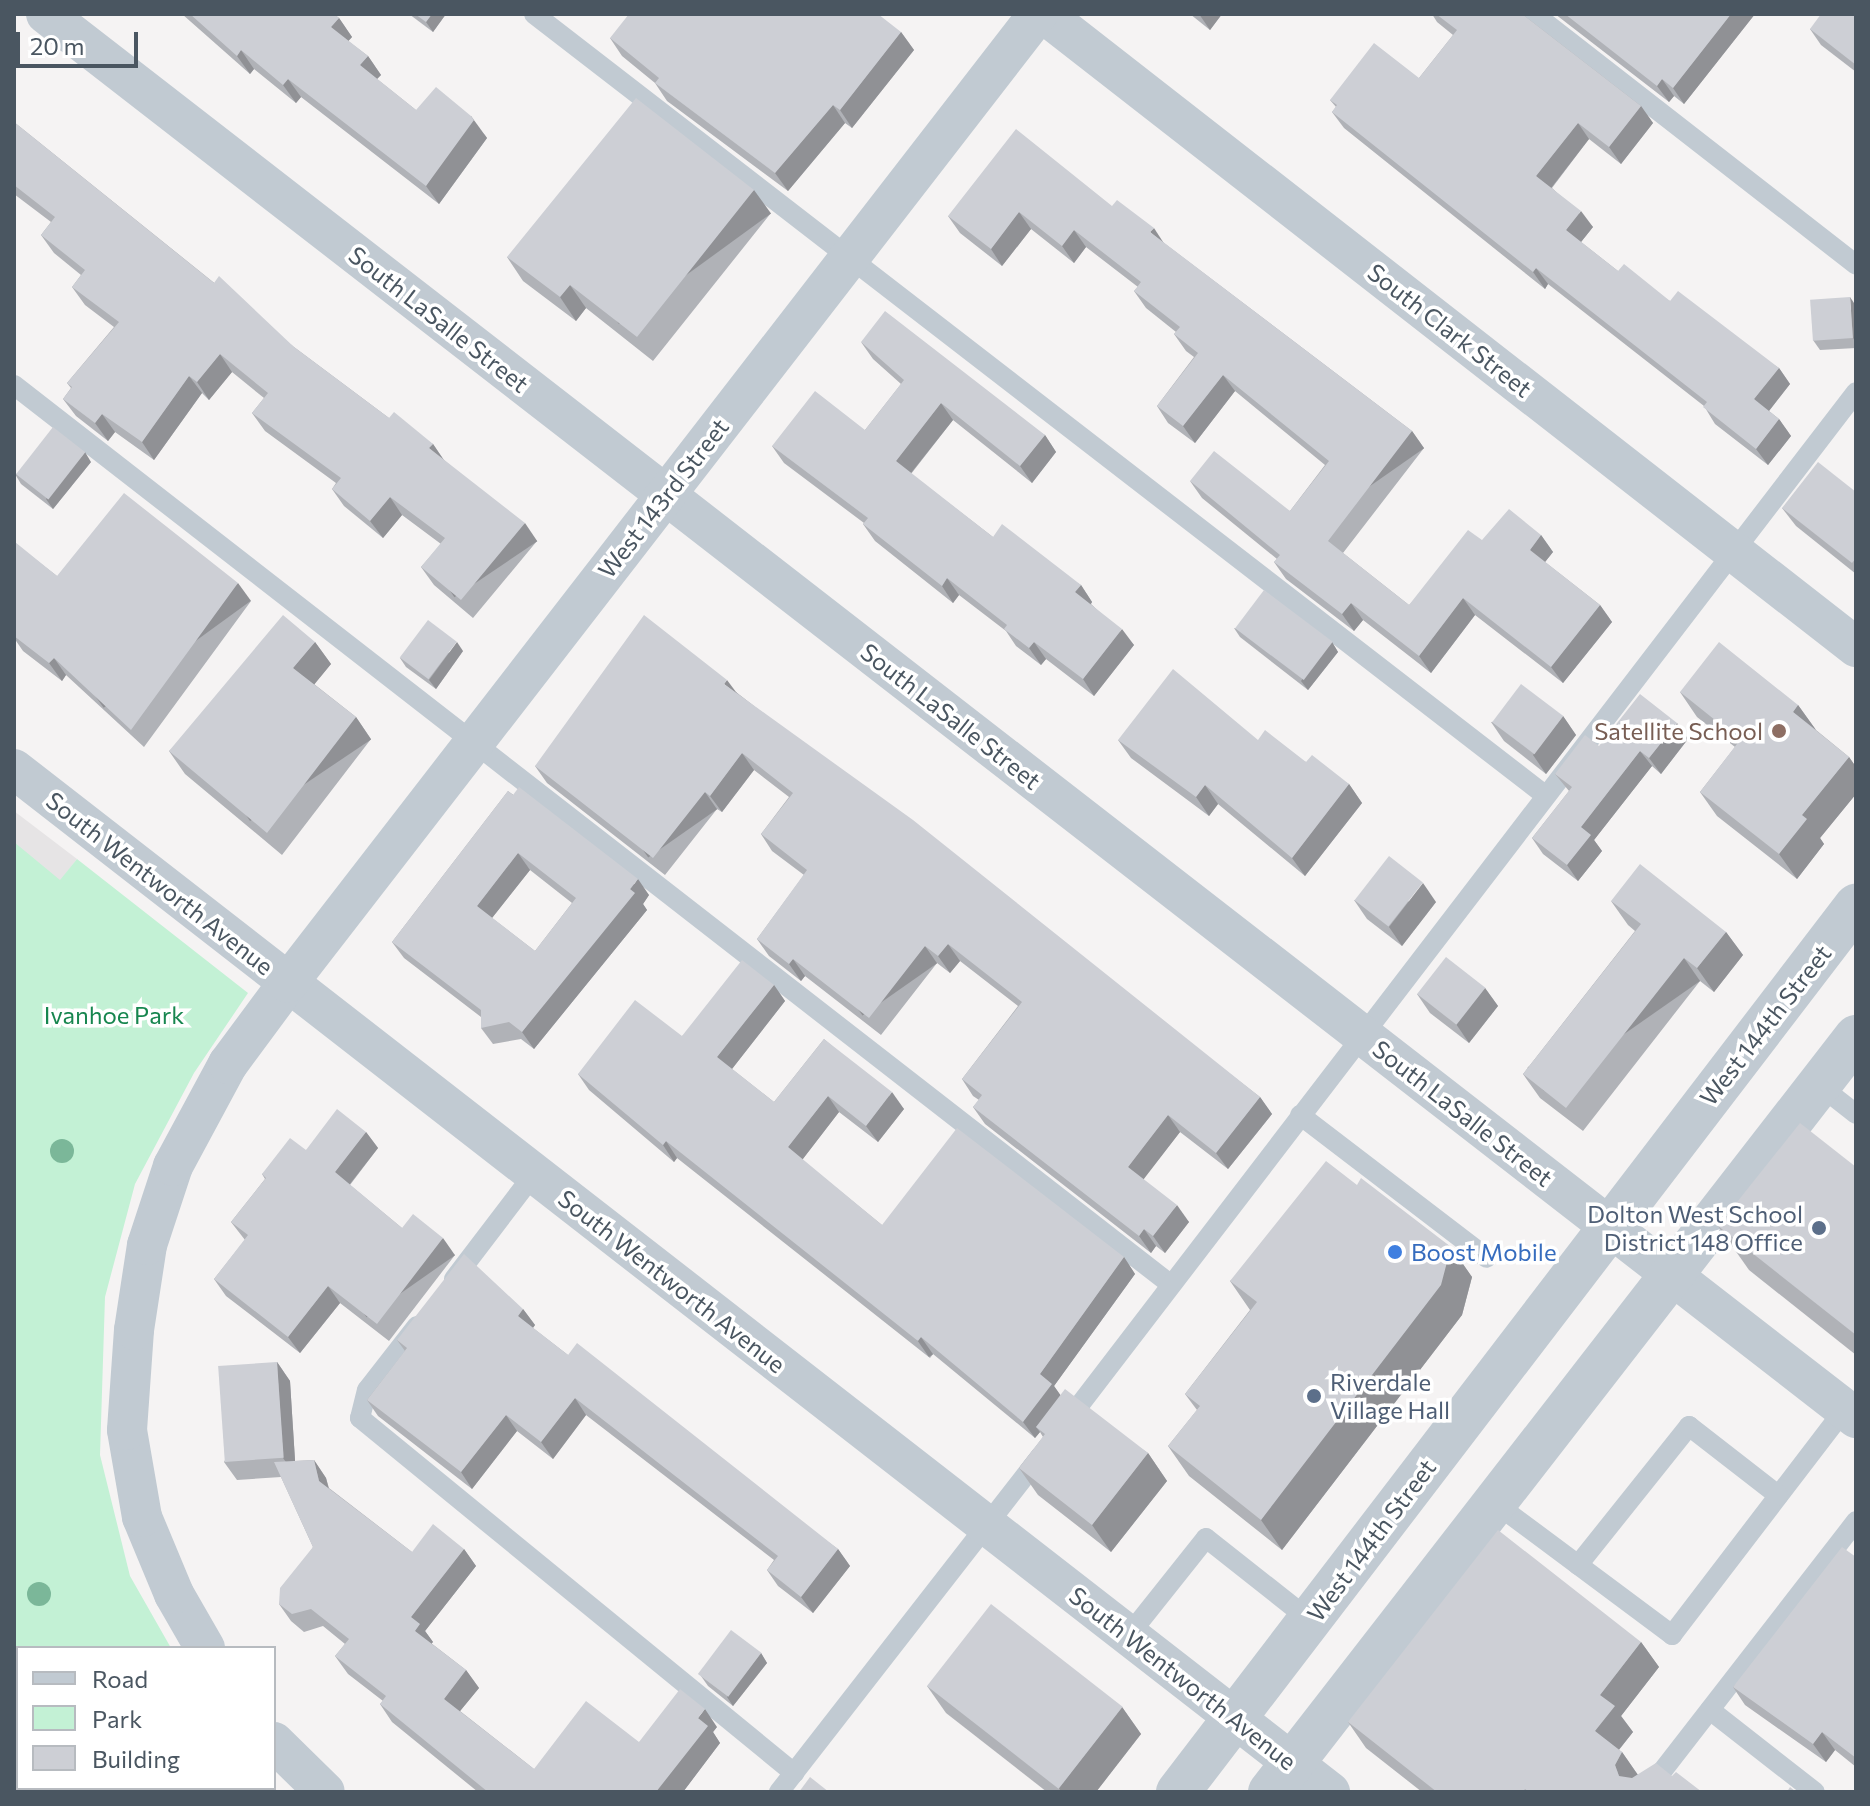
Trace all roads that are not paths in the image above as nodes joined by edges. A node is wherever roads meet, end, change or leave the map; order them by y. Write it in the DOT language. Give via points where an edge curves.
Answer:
graph roads {
  1 [pos="46,14"];
  2 [pos="534,14"];
  3 [pos="1041,14"];
  4 [pos="1534,14"];
  5 [pos="849,259"];
  6 [pos="1856,265"];
  7 [pos="14,385"];
  8 [pos="1856,392"];
  9 [pos="666,495"];
  10 [pos="1733,551"];
  11 [pos="1856,647"];
  12 [pos="473,744"];
  13 [pos="14,769"];
  14 [pos="1545,795"];
  15 [pos="1856,906"];
  16 [pos="288,983"];
  17 [pos="1361,1034"];
  18 [pos="1856,1037"];
  19 [pos="1819,1085"];
  20 [pos="1856,1114"];
  21 [pos="1300,1115"];
  22 [pos="534,1174"];
  23 [pos="1609,1227"];
  24 [pos="1487,1258"];
  25 [pos="1671,1275"];
  26 [pos="1170,1284"];
  27 [pos="1850,1414"];
  28 [pos="1778,1495"];
  29 [pos="1495,1503"];
  30 [pos="1856,1521"];
  31 [pos="988,1527"];
  32 [pos="1578,1565"];
  33 [pos="1310,1620"];
  34 [pos="1128,1636"];
  35 [pos="204,1646"];
  36 [pos="1710,1710"];
  37 [pos="1236,1719"];
  38 [pos="276,1744"];
  39 [pos="794,1773"];
  40 [pos="1282,1778"];
  41 [pos="325,1792"];
  42 [pos="779,1792"];
  43 [pos="1178,1792"];
  44 [pos="1330,1792"];
  45 [pos="1646,1792"];
  46 [pos="1815,1792"];
  1 -- 9 [label="street, South LaSalle Street"];
  2 -- 5 [label="lane"];
  3 -- 5 [label="street, West 143rd Street"];
  3 -- 10 [label="street, South Clark Street"];
  4 -- 6 [label="lane"];
  5 -- 9 [label="street, West 143rd Street"];
  5 -- 14 [label="lane"];
  7 -- 12 [label="lane"];
  8 -- 10 [label="lane"];
  9 -- 12 [label="street, West 143rd Street"];
  9 -- 17 [label="street, South LaSalle Street"];
  10 -- 11 [label="street, South Clark Street"];
  10 -- 14 [label="lane"];
  12 -- 16 [label="street, West 143rd Street"];
  12 -- 26 [label="lane"];
  13 -- 16 [label="street, South Wentworth Avenue"];
  14 -- 17 [label="lane"];
  15 -- 23 [label="street, West 144th Street"];
  16 -- 22 [label="street, South Wentworth Avenue"];
  16 -- 35 [label="street, West 143rd Street" via="228,1064 173,1166 147,1245 134,1330 127,1430 142,1517"];
  17 -- 21 [label="lane"];
  17 -- 23 [label="street, South LaSalle Street"];
  18 -- 19 [label="street"];
  19 -- 20 [label="lane"];
  19 -- 25 [label="street"];
  21 -- 24 [label="lane"];
  21 -- 26 [label="lane"];
  22 -- 31 [label="street, South Wentworth Avenue"];
  22 -- 39 [label="lane" via="367,1390 360,1418"];
  23 -- 25 [label="street, South LaSalle Street"];
  23 -- 33 [label="street, West 144th Street"];
  25 -- 27 [label="street, South LaSalle Street"];
  25 -- 29 [label="street"];
  26 -- 31 [label="lane"];
  27 -- 28 [label="lane"];
  28 -- 32 [label="lane" via="1689,1426"];
  28 -- 32 [label="lane" via="1672,1635"];
  29 -- 32 [label="lane"];
  29 -- 40 [label="street"];
  30 -- 36 [label="lane"];
  31 -- 34 [label="street, South Wentworth Avenue"];
  31 -- 39 [label="lane"];
  33 -- 34 [label="lane" via="1206,1538"];
  33 -- 37 [label="street, West 144th Street"];
  34 -- 37 [label="street, South Wentworth Avenue"];
  36 -- 45 [label="lane"];
  36 -- 46 [label="lane"];
  37 -- 40 [label="street, South Wentworth Avenue"];
  37 -- 43 [label="street, West 144th Street"];
  38 -- 41 [label="street"];
  39 -- 42 [label="lane"];
  40 -- 44 [label="street, South Wentworth Avenue"];
}
